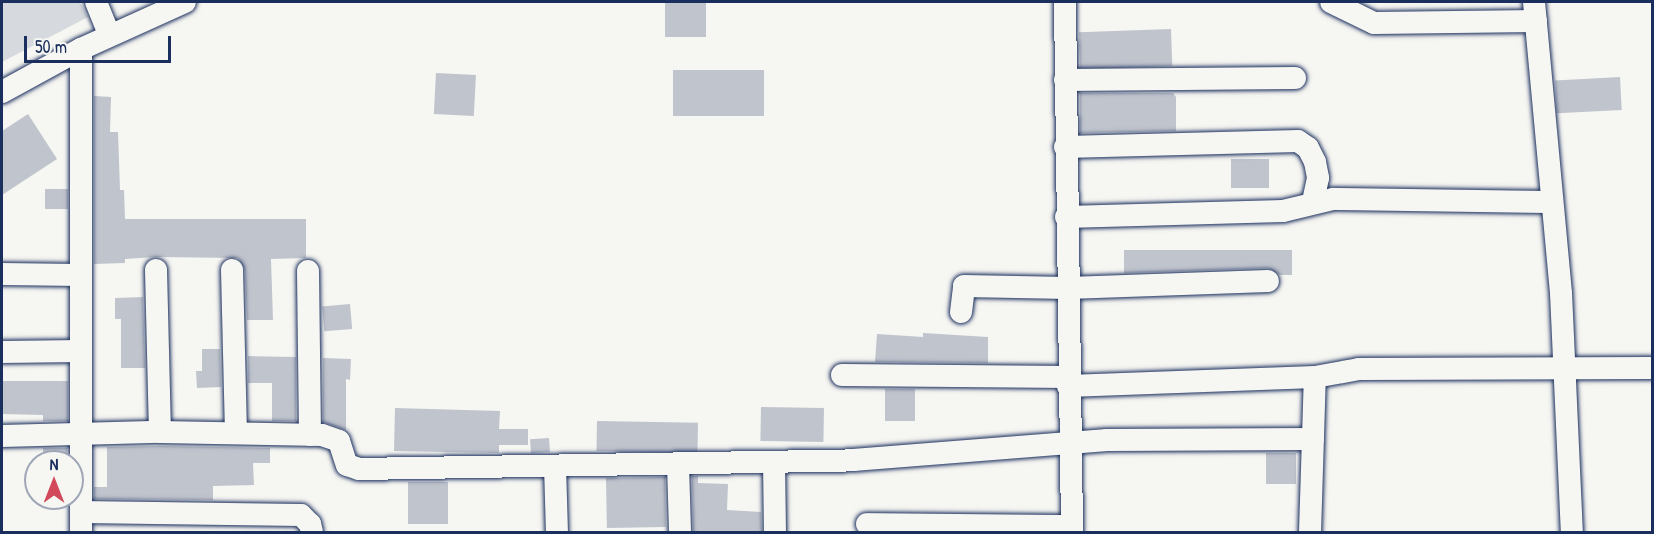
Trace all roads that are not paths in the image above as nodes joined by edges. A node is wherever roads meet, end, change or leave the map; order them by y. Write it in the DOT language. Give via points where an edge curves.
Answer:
graph roads {
  1 [pos="150,2"];
  2 [pos="185,2"];
  3 [pos="1065,2"];
  4 [pos="1331,2"];
  5 [pos="1535,11"];
  6 [pos="103,19"];
  7 [pos="81,49"];
  8 [pos="2,74"];
  9 [pos="1294,78"];
  10 [pos="1065,80"];
  11 [pos="2,92"];
  12 [pos="1065,147"];
  13 [pos="1313,202"];
  14 [pos="1552,202"];
  15 [pos="1066,217"];
  16 [pos="156,270"];
  17 [pos="232,270"];
  18 [pos="308,271"];
  19 [pos="2,274"];
  20 [pos="80,274"];
  21 [pos="1268,281"];
  22 [pos="1068,288"];
  23 [pos="961,312"];
  24 [pos="80,351"];
  25 [pos="2,352"];
  26 [pos="1653,368"];
  27 [pos="1565,369"];
  28 [pos="842,375"];
  29 [pos="1315,377"];
  30 [pos="1068,382"];
  31 [pos="160,432"];
  32 [pos="236,432"];
  33 [pos="310,435"];
  34 [pos="2,436"];
  35 [pos="80,436"];
  36 [pos="1313,439"];
  37 [pos="1070,443"];
  38 [pos="774,462"];
  39 [pos="678,464"];
  40 [pos="555,466"];
  41 [pos="81,522"];
  42 [pos="153,523"];
  43 [pos="232,523"];
  44 [pos="867,524"];
  45 [pos="1072,529"];
  46 [pos="312,532"];
  47 [pos="557,532"];
  48 [pos="680,532"];
  49 [pos="774,532"];
  50 [pos="1310,532"];
  51 [pos="1572,532"];
  1 -- 6 [label="street"];
  2 -- 6 [label="street"];
  3 -- 10 [label="street"];
  4 -- 5 [label="street" via="1374,23"];
  5 -- 14 [label="street"];
  6 -- 7 [label="street"];
  6 -- 8 [label="street"];
  7 -- 11 [label="street"];
  7 -- 20 [label="street"];
  9 -- 10 [label="street"];
  10 -- 12 [label="street"];
  12 -- 13 [label="street" via="1298,141 1308,148 1315,162 1318,178"];
  12 -- 15 [label="street"];
  13 -- 14 [label="street"];
  13 -- 15 [label="street" via="1283,211"];
  14 -- 27 [label="street"];
  15 -- 22 [label="street"];
  16 -- 31 [label="street"];
  17 -- 32 [label="street"];
  18 -- 33 [label="street"];
  19 -- 20 [label="street"];
  20 -- 24 [label="street"];
  21 -- 22 [label="street"];
  22 -- 23 [label="street" via="964,286"];
  22 -- 30 [label="street"];
  24 -- 25 [label="street"];
  24 -- 35 [label="street"];
  26 -- 27 [label="street"];
  27 -- 29 [label="street" via="1359,369"];
  27 -- 51 [label="street"];
  28 -- 30 [label="street"];
  29 -- 30 [label="street"];
  29 -- 36 [label="street"];
  30 -- 37 [label="street"];
  31 -- 32 [label="street"];
  31 -- 35 [label="street"];
  32 -- 33 [label="street"];
  33 -- 40 [label="street" via="336,438 347,465 360,469"];
  34 -- 35 [label="street"];
  35 -- 41 [label="street"];
  36 -- 37 [label="street"];
  36 -- 50 [label="street"];
  37 -- 38 [label="street" via="932,456"];
  37 -- 45 [label="street"];
  38 -- 39 [label="street"];
  38 -- 49 [label="street"];
  39 -- 40 [label="street"];
  39 -- 48 [label="street"];
  40 -- 47 [label="street"];
  41 -- 42 [label="street"];
  42 -- 43 [label="street"];
  43 -- 46 [label="street" via="301,515"];
  44 -- 45 [label="street"];
}
